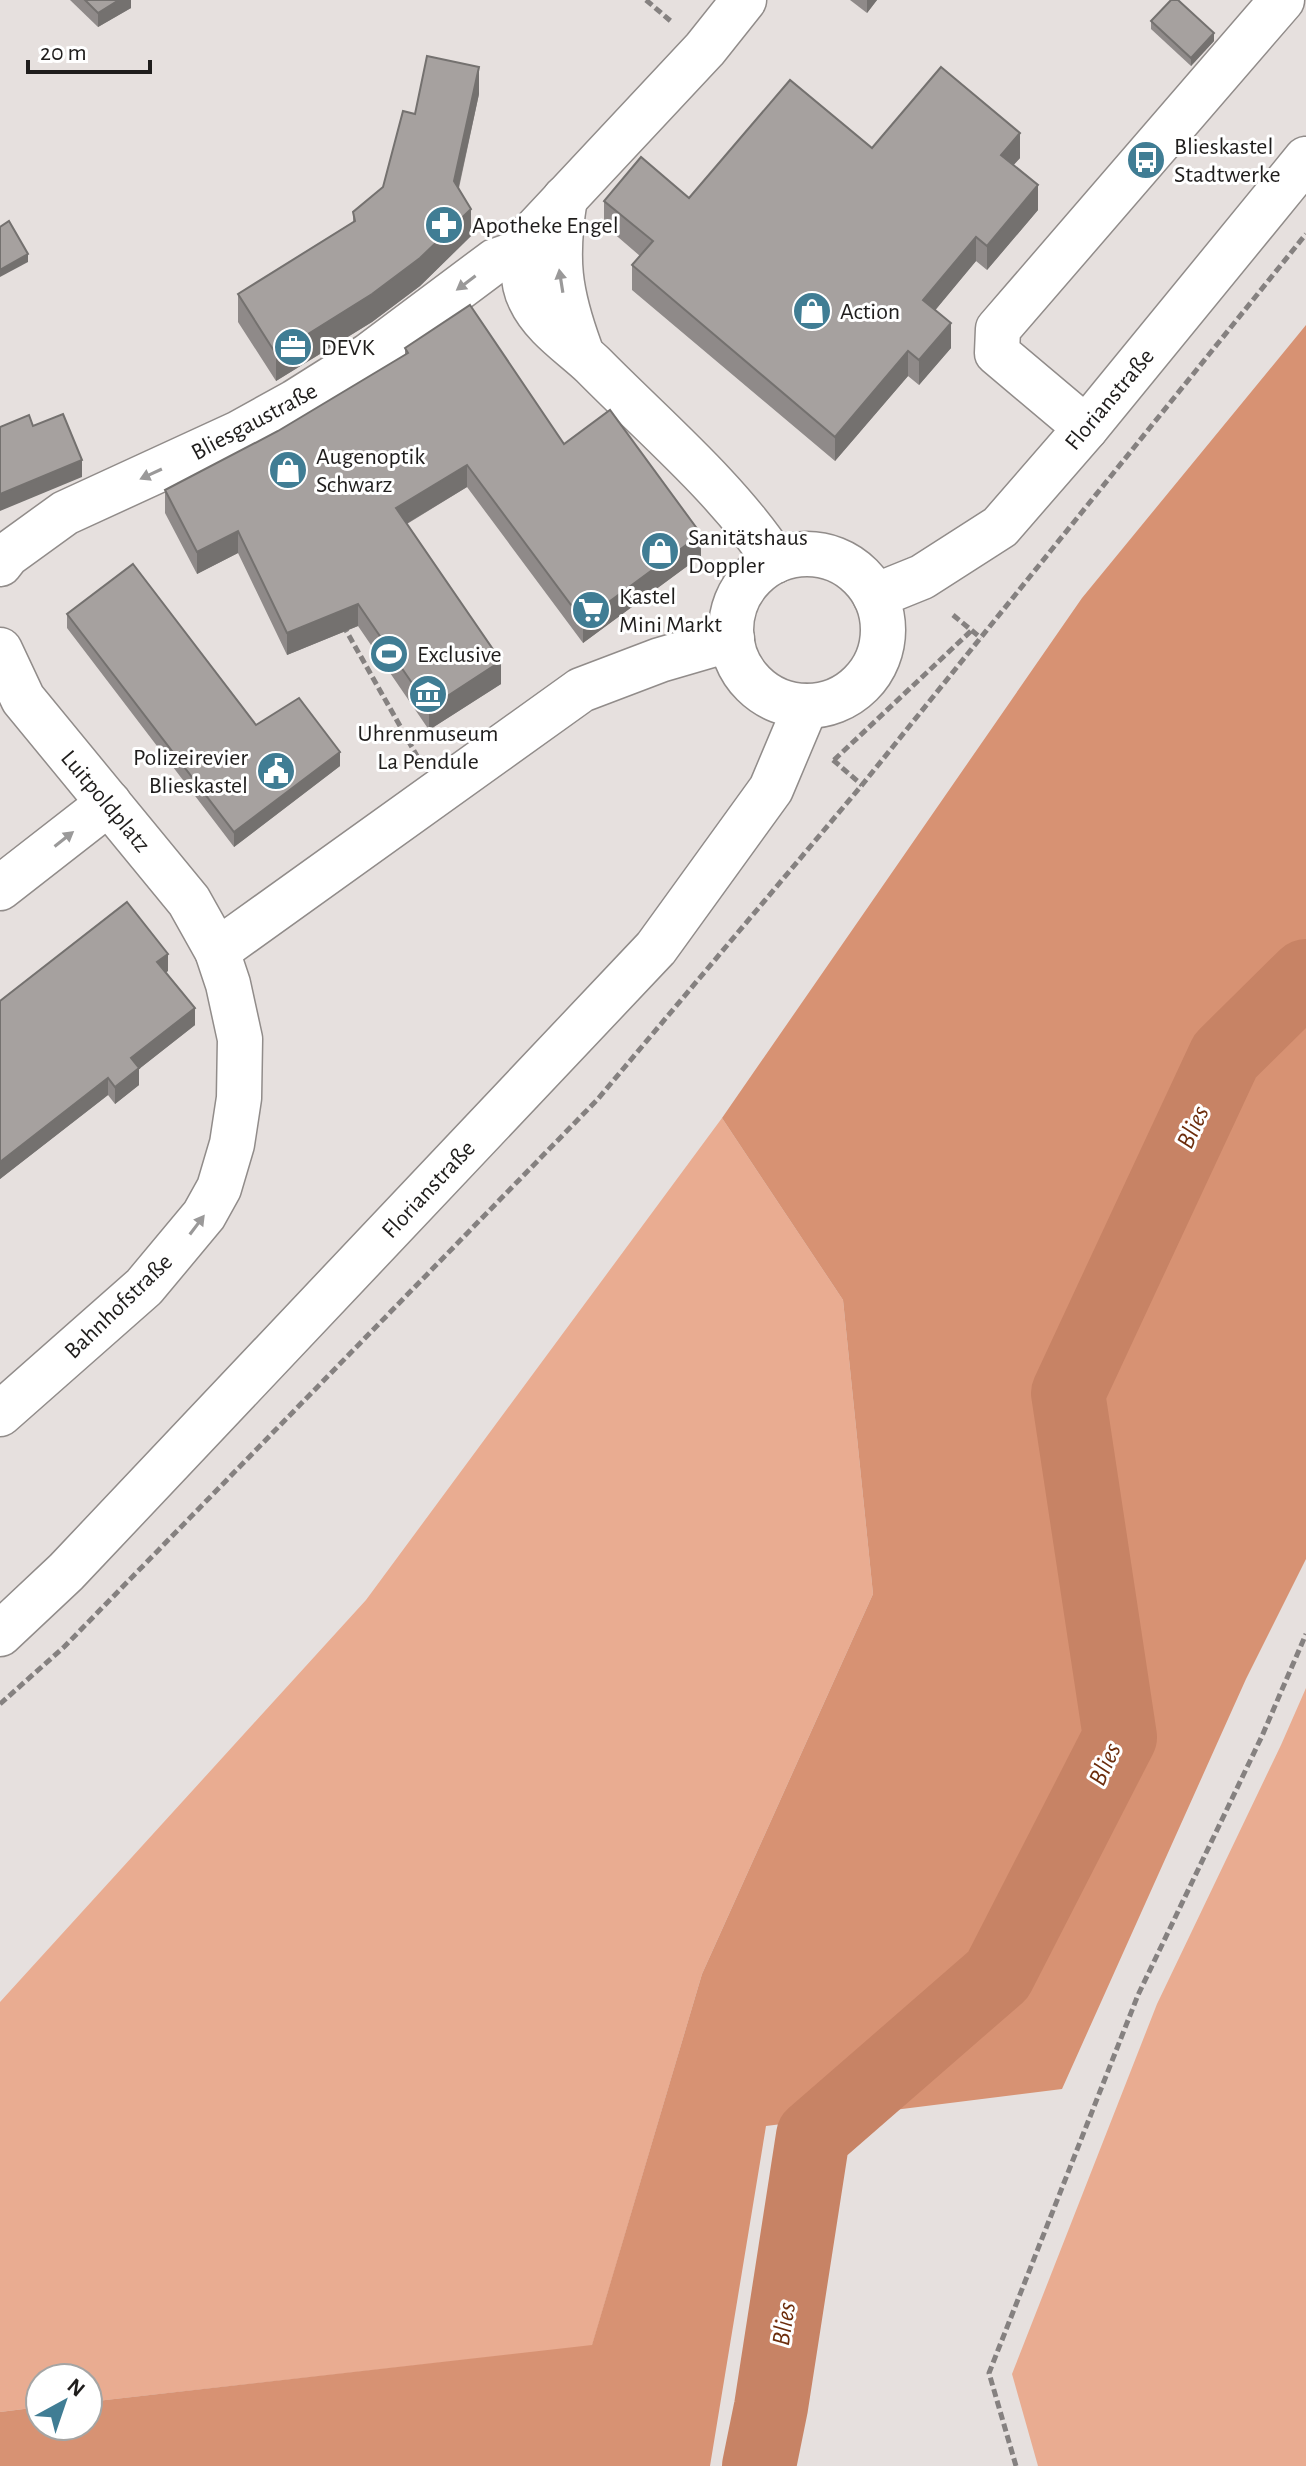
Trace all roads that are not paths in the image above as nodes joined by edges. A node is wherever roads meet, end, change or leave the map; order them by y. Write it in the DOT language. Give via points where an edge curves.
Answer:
graph roads {
  1 [pos="744,0"];
  2 [pos="1282,0"];
  3 [pos="1306,159"];
  4 [pos="565,198"];
  5 [pos="524,251"];
  6 [pos="583,355"];
  7 [pos="1086,428"];
  8 [pos="775,561"];
  9 [pos="0,564"];
  10 [pos="875,596"];
  11 [pos="732,639"];
  12 [pos="0,650"];
  13 [pos="806,706"];
  14 [pos="109,803"];
  15 [pos="0,888"];
  16 [pos="217,951"];
  17 [pos="0,1414"];
  18 [pos="0,1634"];
  1 -- 4 [label="street"];
  2 -- 7 [label="street" via="998,329 997,353"];
  3 -- 7 [label="street, Florianstraße"];
  4 -- 5 [label="street" via="531,235"];
  6 -- 4 [label="street, one-way" via="559,272"];
  5 -- 6 [label="street" via="529,298 543,320"];
  5 -- 9 [label="street, Bliesgaustraße, one-way" via="495,261 368,356 295,402 65,513"];
  6 -- 8 [label="street" via="751,524"];
  7 -- 10 [label="street, Florianstraße" via="1000,527 922,577"];
  8 -- 10 [label="street" via="821,555 862,576"];
  8 -- 11 [label="street" via="741,592"];
  10 -- 13 [label="street" via="883,621 882,646 872,671 854,690 831,702"];
  11 -- 13 [label="street" via="737,660 765,693"];
  11 -- 16 [label="street" via="581,690"];
  12 -- 14 [label="street, Luitpoldplatz" via="23,699"];
  13 -- 18 [label="street, Florianstraße" via="771,789 656,948 77,1561"];
  15 -- 14 [label="street, one-way"];
  14 -- 16 [label="street, Luitpoldplatz" via="189,901"];
  17 -- 16 [label="street, Bahnhofstraße, one-way" via="144,1287 204,1215 219,1188 239,1098 240,1039"];
}
